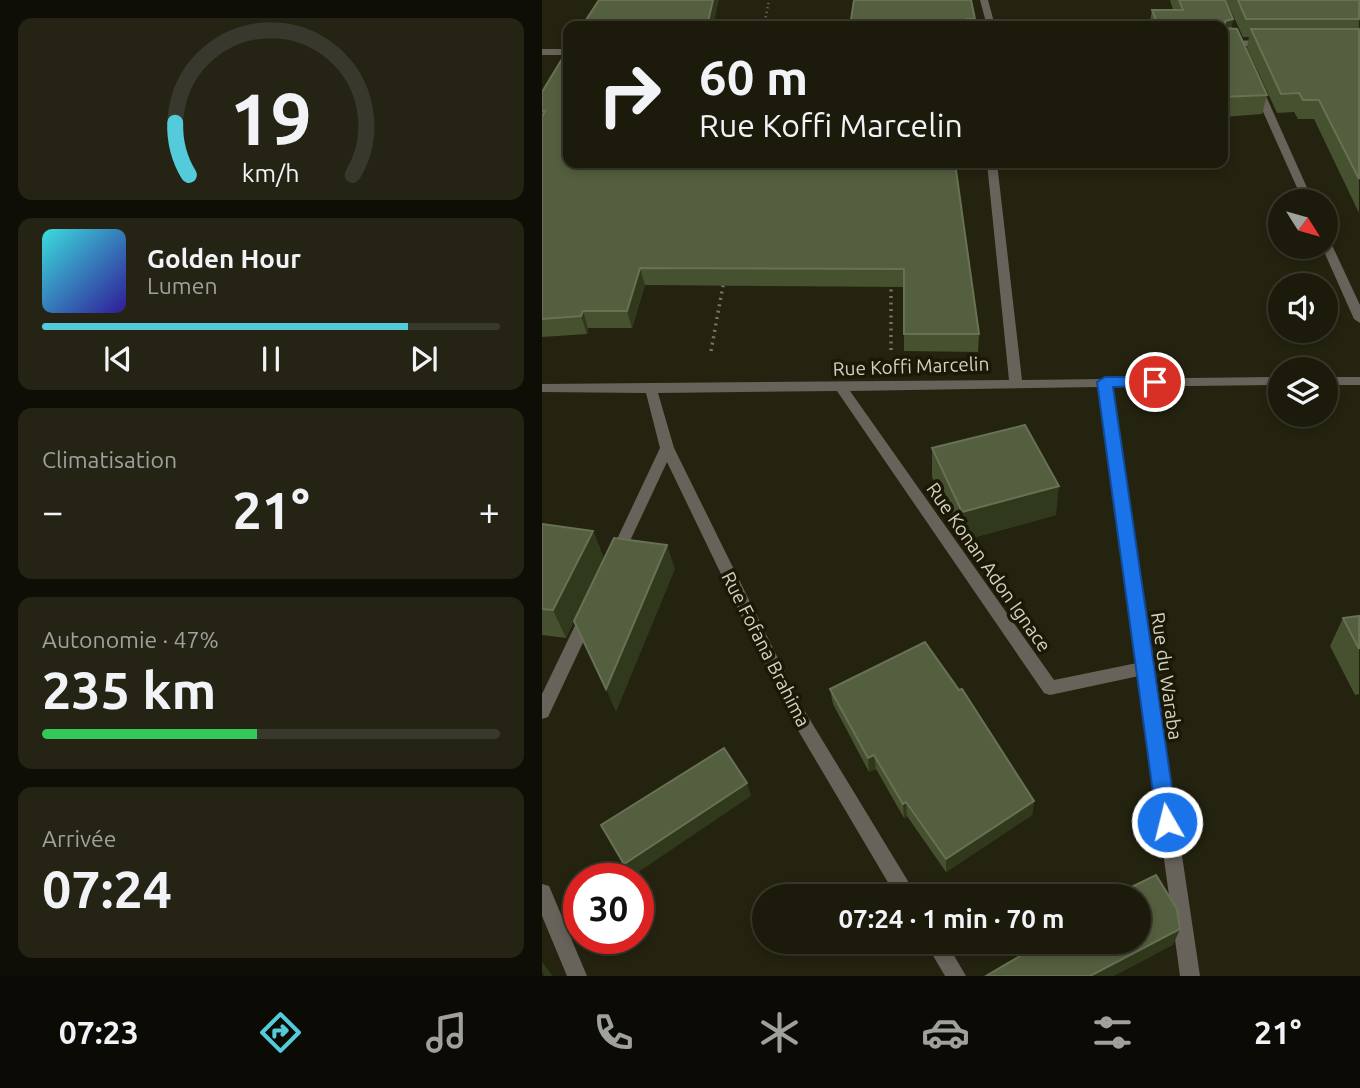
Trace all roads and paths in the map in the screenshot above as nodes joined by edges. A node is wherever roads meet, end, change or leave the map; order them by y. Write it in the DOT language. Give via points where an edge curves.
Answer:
graph roads {
  1 [pos="769,0"];
  2 [pos="984,0"];
  3 [pos="765,21"];
  4 [pos="990,21"];
  5 [pos="1233,32"];
  6 [pos="1228,43"];
  7 [pos="1238,43"];
  8 [pos="1273,43"];
  9 [pos="542,52"];
  10 [pos="563,52"];
  11 [pos="1243,55"];
  12 [pos="1254,79"];
  13 [pos="993,168"];
  14 [pos="1303,189"];
  15 [pos="1333,259"];
  16 [pos="726,272"];
  17 [pos="891,275"];
  18 [pos="1359,318"];
  19 [pos="1268,381"];
  20 [pos="1338,381"];
  21 [pos="1359,381"];
  22 [pos="1105,382"];
  23 [pos="1016,383"];
  24 [pos="892,386"];
  25 [pos="542,388"];
  26 [pos="841,388"];
  27 [pos="650,389"];
  28 [pos="704,389"];
  29 [pos="667,448"];
  30 [pos="608,574"];
  31 [pos="596,599"];
  32 [pos="1144,668"];
  33 [pos="542,712"];
  34 [pos="900,884"];
  35 [pos="542,893"];
  36 [pos="942,954"];
  37 [pos="577,976"];
  38 [pos="956,976"];
  39 [pos="1190,976"];
  1 -- 3 [label="path"];
  2 -- 4 [label="street"];
  5 -- 7 [label="street"];
  6 -- 7 [label="street"];
  7 -- 8 [label="street"];
  7 -- 11 [label="street"];
  9 -- 10 [label="street"];
  12 -- 14 [label="street"];
  13 -- 23 [label="street"];
  15 -- 18 [label="street"];
  16 -- 28 [label="path"];
  17 -- 24 [label="path"];
  19 -- 22 [label="street, Rue Koffi Marcelin"];
  20 -- 21 [label="street"];
  22 -- 23 [label="street, Rue Koffi Marcelin"];
  22 -- 32 [label="street, Rue du Waraba"];
  23 -- 24 [label="street, Rue Koffi Marcelin"];
  24 -- 26 [label="street, Rue Koffi Marcelin"];
  25 -- 27 [label="street, Rue Koffi Marcelin"];
  26 -- 28 [label="street, Rue Koffi Marcelin"];
  26 -- 32 [label="street, Rue Konan Adon Ignace" via="1050,688"];
  27 -- 28 [label="street, Rue Koffi Marcelin"];
  27 -- 29 [label="street, Rue Fofana Brahima"];
  29 -- 30 [label="street"];
  29 -- 34 [label="street, Rue Fofana Brahima" via="795,710"];
  31 -- 33 [label="street"];
  32 -- 39 [label="street, Rue du Waraba"];
  35 -- 37 [label="street"];
  36 -- 38 [label="street"];
}
